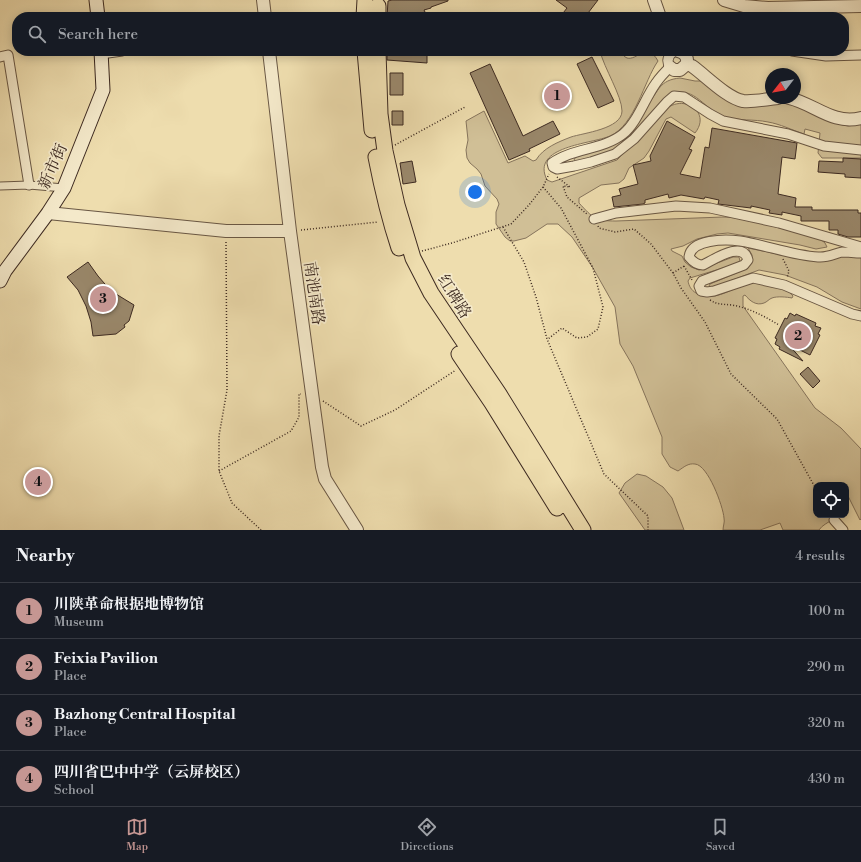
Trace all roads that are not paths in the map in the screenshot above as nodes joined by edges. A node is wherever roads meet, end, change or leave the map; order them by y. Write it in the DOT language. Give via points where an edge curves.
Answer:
graph roads {
  1 [pos="96,0"];
  2 [pos="263,0"];
  3 [pos="654,0"];
  4 [pos="724,0"];
  5 [pos="861,6"];
  6 [pos="97,12"];
  7 [pos="264,12"];
  8 [pos="658,12"];
  9 [pos="768,12"];
  10 [pos="849,55"];
  11 [pos="861,55"];
  12 [pos="101,56"];
  13 [pos="270,56"];
  14 [pos="365,56"];
  15 [pos="378,56"];
  16 [pos="669,56"];
  17 [pos="686,56"];
  18 [pos="0,57"];
  19 [pos="687,64"];
  20 [pos="670,67"];
  21 [pos="765,100"];
  22 [pos="801,101"];
  23 [pos="861,118"];
  24 [pos="861,150"];
  25 [pos="28,185"];
  26 [pos="0,186"];
  27 [pos="64,188"];
  28 [pos="48,213"];
  29 [pos="594,218"];
  30 [pos="290,231"];
  31 [pos="861,247"];
  32 [pos="861,252"];
  33 [pos="0,281"];
  34 [pos="861,316"];
  35 [pos="834,520"];
  36 [pos="358,530"];
  37 [pos="570,530"];
  38 [pos="582,530"];
  39 [pos="843,530"];
  1 -- 6 [label="main road"];
  2 -- 7 [label="street"];
  3 -- 8 [label="street"];
  4 -- 9 [label="street"];
  5 -- 9 [label="street"];
  10 -- 11 [label="street"];
  12 -- 27 [label="main road, 新市街" via="103,90"];
  13 -- 30 [label="street, 南池南路"];
  14 -- 37 [label="main road" via="375,155 390,221 404,261 415,285"];
  15 -- 38 [label="main road, 红碑路" via="380,114 385,151 396,205 420,274 499,394"];
  16 -- 20 [label="street"];
  17 -- 19 [label="street"];
  18 -- 25 [label="street" via="8,55"];
  19 -- 20 [label="street" via="680,70"];
  19 -- 21 [label="street" via="732,97 743,101"];
  20 -- 24 [label="street" via="656,83 630,127 623,134 611,142 558,158 552,163 553,167 557,169 574,166 615,154 634,139 674,96 684,97 723,121 788,134 824,146"];
  22 -- 23 [label="street" via="842,120"];
  25 -- 26 [label="street"];
  25 -- 27 [label="street"];
  27 -- 28 [label="main road, 新市街"];
  28 -- 30 [label="street" via="226,231"];
  28 -- 33 [label="main road, 新市街"];
  29 -- 31 [label="street" via="676,206 710,208 779,223"];
  30 -- 36 [label="street, 南池南路" via="324,479"];
  32 -- 34 [label="street" via="842,252 820,257 740,241 717,240 693,248 688,263 703,265 738,250 747,256 748,260 744,266 702,281 699,286 702,291 714,291 753,278 784,285"];
  35 -- 39 [label="street"];
}
